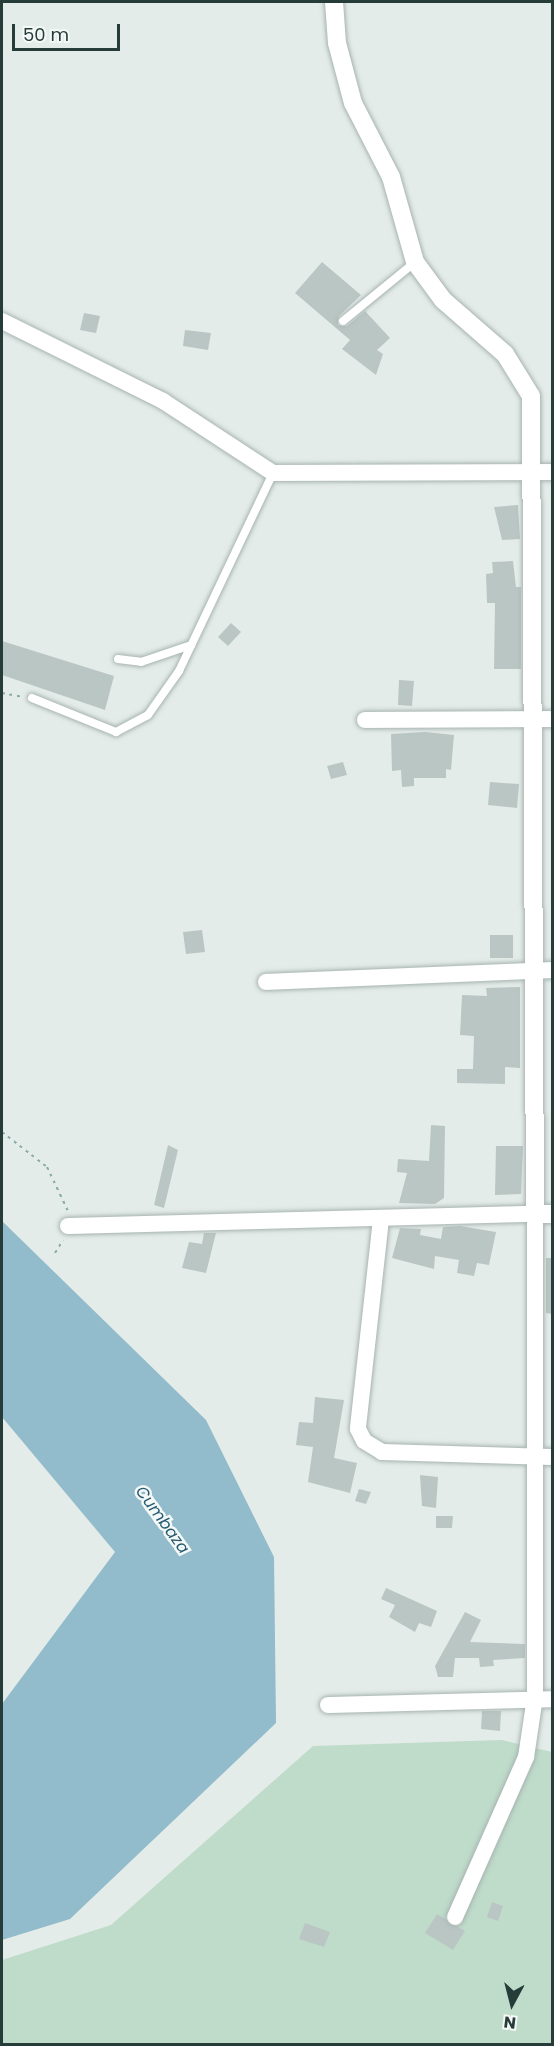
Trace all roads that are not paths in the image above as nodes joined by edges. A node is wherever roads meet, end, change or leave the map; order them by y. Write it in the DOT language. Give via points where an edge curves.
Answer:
graph roads {
  1 [pos="334,2"];
  2 [pos="415,262"];
  3 [pos="2,321"];
  4 [pos="343,321"];
  5 [pos="532,471"];
  6 [pos="273,472"];
  7 [pos="552,472"];
  8 [pos="191,645"];
  9 [pos="118,659"];
  10 [pos="32,698"];
  11 [pos="552,719"];
  12 [pos="365,720"];
  13 [pos="534,720"];
  14 [pos="545,970"];
  15 [pos="266,982"];
  16 [pos="544,1214"];
  17 [pos="381,1219"];
  18 [pos="68,1226"];
  19 [pos="544,1457"];
  20 [pos="535,1697"];
  21 [pos="552,1699"];
  22 [pos="328,1705"];
  23 [pos="455,1917"];
  1 -- 2 [label="street" via="337,43 353,103 391,177"];
  2 -- 4 [label="lane"];
  2 -- 5 [label="street" via="427,283 505,354 524,380 531,396"];
  3 -- 6 [label="street" via="163,401"];
  5 -- 6 [label="street"];
  5 -- 7 [label="street"];
  5 -- 13 [label="street"];
  6 -- 8 [label="lane"];
  8 -- 9 [label="lane" via="141,662"];
  8 -- 10 [label="lane" via="148,715 116,732"];
  11 -- 13 [label="street"];
  12 -- 13 [label="street"];
  13 -- 14 [label="street"];
  14 -- 15 [label="street"];
  14 -- 16 [label="street"];
  16 -- 17 [label="street"];
  16 -- 19 [label="street"];
  17 -- 18 [label="street"];
  17 -- 19 [label="street" via="358,1429 364,1441 382,1452"];
  19 -- 20 [label="street"];
  20 -- 21 [label="street"];
  20 -- 22 [label="street"];
  20 -- 23 [label="street" via="526,1757"];
}
